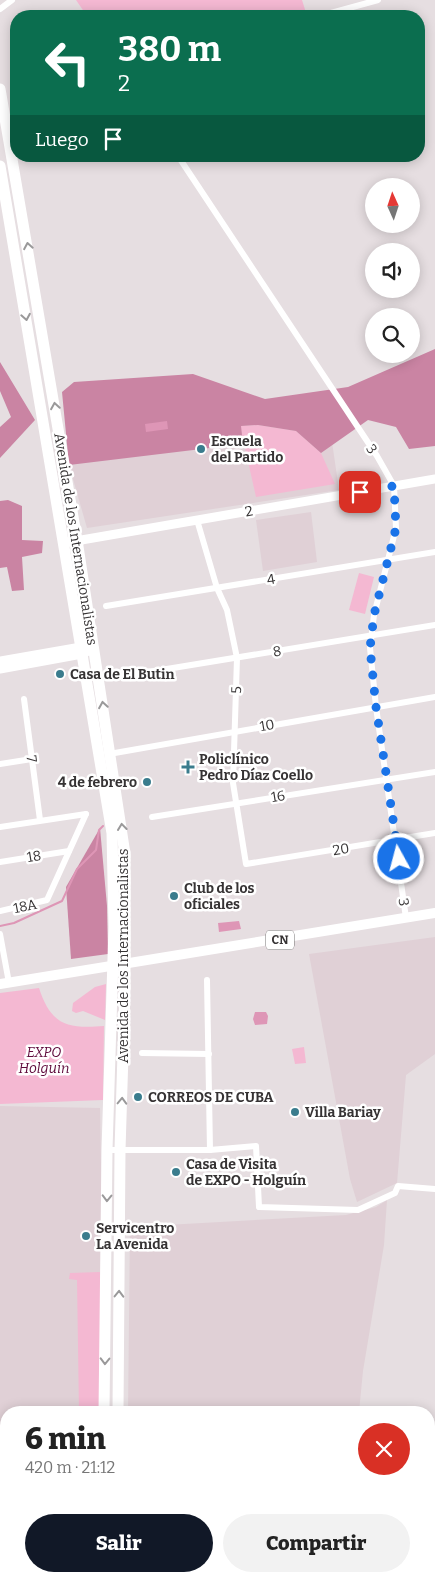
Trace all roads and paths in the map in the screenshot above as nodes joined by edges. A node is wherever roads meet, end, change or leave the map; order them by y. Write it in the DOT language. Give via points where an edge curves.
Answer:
graph roads {
  1 [pos="12,0"];
  2 [pos="378,0"];
  3 [pos="0,8"];
  4 [pos="342,10"];
  5 [pos="0,89"];
  6 [pos="10,148"];
  7 [pos="12,162"];
  8 [pos="182,162"];
  9 [pos="0,166"];
  10 [pos="435,479"];
  11 [pos="394,486"];
  12 [pos="197,520"];
  13 [pos="77,540"];
  14 [pos="64,543"];
  15 [pos="435,552"];
  16 [pos="388,558"];
  17 [pos="218,588"];
  18 [pos="106,606"];
  19 [pos="435,625"];
  20 [pos="372,634"];
  21 [pos="93,649"];
  22 [pos="81,650"];
  23 [pos="237,658"];
  24 [pos="0,661"];
  25 [pos="0,669"];
  26 [pos="118,677"];
  27 [pos="435,697"];
  28 [pos="24,699"];
  29 [pos="376,707"];
  30 [pos="235,731"];
  31 [pos="105,754"];
  32 [pos="32,759"];
  33 [pos="0,764"];
  34 [pos="435,772"];
  35 [pos="387,779"];
  36 [pos="236,803"];
  37 [pos="152,817"];
  38 [pos="40,820"];
  39 [pos="0,827"];
  40 [pos="435,833"];
  41 [pos="397,840"];
  42 [pos="69,851"];
  43 [pos="0,862"];
  44 [pos="246,864"];
  45 [pos="0,911"];
  46 [pos="435,913"];
  47 [pos="406,918"];
  48 [pos="0,934"];
  49 [pos="125,963"];
  50 [pos="113,965"];
  51 [pos="207,980"];
  52 [pos="5,984"];
  53 [pos="142,1053"];
  54 [pos="209,1054"];
  55 [pos="107,1150"];
  56 [pos="120,1150"];
  57 [pos="210,1150"];
  58 [pos="435,1189"];
  59 [pos="104,1406"];
  60 [pos="118,1406"];
  1 -- 3 [label="street"];
  2 -- 4 [label="street"];
  6 -- 5 [label="highway, Avenida de los Internacionalistas, one-way"];
  13 -- 7 [label="highway, Avenida de los Internacionalistas, one-way"];
  8 -- 11 [label="street, 3"];
  9 -- 14 [label="highway, Avenida de los Internacionalistas, one-way"];
  10 -- 11 [label="street, 2"];
  11 -- 12 [label="street, 2"];
  11 -- 16 [label="street, 3" via="396,528"];
  12 -- 13 [label="street, 2"];
  12 -- 17 [label="street, 5"];
  13 -- 14 [label="street, 2"];
  13 -- 21 [label="highway, Avenida de los Internacionalistas"];
  14 -- 22 [label="highway, Avenida de los Internacionalistas"];
  15 -- 16 [label="street, 4"];
  16 -- 17 [label="street, 4"];
  16 -- 20 [label="street, 3"];
  17 -- 18 [label="street, 4"];
  17 -- 23 [label="street, 5" via="227,610"];
  19 -- 20 [label="street, 8"];
  20 -- 23 [label="street, 8"];
  20 -- 29 [label="street, 3" via="370,648"];
  21 -- 22 [label="street"];
  31 -- 21 [label="highway, Avenida de los Internacionalistas, one-way"];
  22 -- 24 [label="street"];
  22 -- 25 [label="street"];
  22 -- 31 [label="highway, Avenida de los Internacionalistas"];
  23 -- 26 [label="street, 8"];
  23 -- 30 [label="street, 5"];
  27 -- 29 [label="street, 10"];
  28 -- 32 [label="street, 7"];
  29 -- 30 [label="street, 10"];
  29 -- 35 [label="street, 3"];
  30 -- 31 [label="street, 10"];
  30 -- 36 [label="street, 5" via="233,783"];
  49 -- 31 [label="highway, Avenida de los Internacionalistas, one-way" via="125,854"];
  31 -- 50 [label="highway, Avenida de los Internacionalistas" via="112,833"];
  32 -- 33 [label="street"];
  32 -- 38 [label="street, 7"];
  34 -- 35 [label="street, 16"];
  35 -- 36 [label="street, 16"];
  35 -- 41 [label="street, 3"];
  36 -- 37 [label="street, 16"];
  36 -- 44 [label="street, 5"];
  38 -- 39 [label="street"];
  38 -- 42 [label="street" via="86,814"];
  40 -- 41 [label="street, 20"];
  41 -- 44 [label="street, 20"];
  41 -- 47 [label="street, 3"];
  42 -- 43 [label="street, 18"];
  42 -- 45 [label="street, 18A" via="46,902"];
  46 -- 47 [label="main road, CN"];
  47 -- 49 [label="main road, CN"];
  48 -- 52 [label="street"];
  49 -- 50 [label="main road, CN"];
  56 -- 49 [label="highway, Avenida de los Internacionalistas, one-way"];
  50 -- 52 [label="main road, CN"];
  50 -- 55 [label="highway, Avenida de los Internacionalistas"];
  51 -- 54 [label="street"];
  53 -- 54 [label="street"];
  54 -- 57 [label="street"];
  55 -- 56 [label="street"];
  55 -- 59 [label="highway, Avenida de los Internacionalistas, one-way"];
  56 -- 57 [label="street"];
  60 -- 56 [label="highway, Avenida de los Internacionalistas, one-way"];
  57 -- 58 [label="street" via="256,1146 259,1207 358,1210 395,1193 398,1186"];
}
